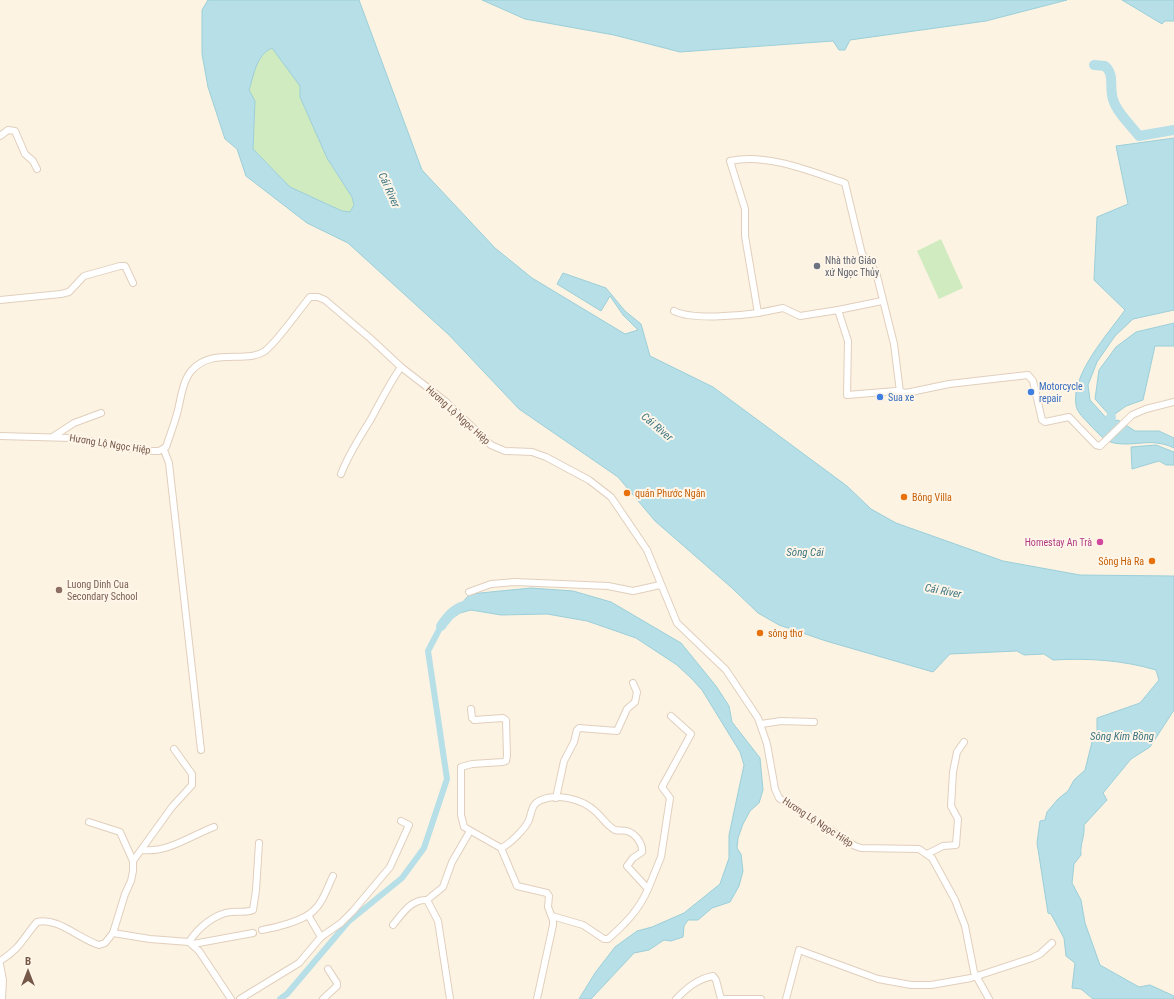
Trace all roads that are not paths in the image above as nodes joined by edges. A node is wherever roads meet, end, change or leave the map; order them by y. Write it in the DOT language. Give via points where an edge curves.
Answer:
graph roads {
  1 [pos="0,136"];
  2 [pos="37,169"];
  3 [pos="133,283"];
  4 [pos="0,300"];
  5 [pos="882,301"];
  6 [pos="838,310"];
  7 [pos="674,311"];
  8 [pos="758,313"];
  9 [pos="401,368"];
  10 [pos="900,392"];
  11 [pos="1174,402"];
  12 [pos="101,412"];
  13 [pos="0,436"];
  14 [pos="54,436"];
  15 [pos="164,450"];
  16 [pos="341,474"];
  17 [pos="660,585"];
  18 [pos="469,592"];
  19 [pos="633,683"];
  20 [pos="471,709"];
  21 [pos="671,716"];
  22 [pos="814,722"];
  23 [pos="761,724"];
  24 [pos="964,742"];
  25 [pos="174,749"];
  26 [pos="201,750"];
  27 [pos="556,798"];
  28 [pos="401,821"];
  29 [pos="89,822"];
  30 [pos="214,827"];
  31 [pos="470,831"];
  32 [pos="259,843"];
  33 [pos="501,848"];
  34 [pos="142,850"];
  35 [pos="928,854"];
  36 [pos="133,861"];
  37 [pos="332,876"];
  38 [pos="648,889"];
  39 [pos="427,900"];
  40 [pos="308,915"];
  41 [pos="552,916"];
  42 [pos="393,925"];
  43 [pos="262,930"];
  44 [pos="114,932"];
  45 [pos="253,933"];
  46 [pos="321,937"];
  47 [pos="191,943"];
  48 [pos="1052,943"];
  49 [pos="0,962"];
  50 [pos="328,969"];
  51 [pos="977,977"];
  52 [pos="2,999"];
  53 [pos="231,999"];
  54 [pos="240,999"];
  55 [pos="323,999"];
  56 [pos="450,999"];
  57 [pos="537,999"];
  58 [pos="676,999"];
  59 [pos="721,999"];
  60 [pos="761,999"];
  61 [pos="786,999"];
  62 [pos="988,999"];
  1 -- 2 [label="street" via="8,130 15,131 25,154"];
  3 -- 4 [label="street" via="125,266 120,266 84,276 70,292"];
  5 -- 6 [label="street"];
  5 -- 8 [label="street" via="876,272 862,254 845,183 801,168 757,158 740,159 730,161 745,209 745,236"];
  5 -- 10 [label="street" via="894,344"];
  6 -- 8 [label="street" via="800,316 783,308"];
  6 -- 10 [label="street" via="848,341 847,395"];
  7 -- 8 [label="street" via="736,316"];
  9 -- 15 [label="street, Hương Lộ Ngọc Hiệp" via="325,300 310,297 264,351 216,357 192,370 186,379"];
  9 -- 16 [label="street" via="353,446"];
  9 -- 17 [label="street, Hương Lộ Ngọc Hiệp" via="445,401 491,444 505,451 532,452 546,456 606,492 642,541"];
  10 -- 11 [label="street" via="1028,375 1033,381 1044,422 1069,417 1096,445 1100,446 1126,420 1146,409"];
  12 -- 14 [label="street" via="74,423"];
  13 -- 14 [label="street, Hương Lộ Ngọc Hiệp"];
  14 -- 15 [label="street, Hương Lộ Ngọc Hiệp" via="134,450"];
  15 -- 26 [label="street" via="169,463"];
  17 -- 18 [label="street" via="633,590 595,585 515,582 491,584"];
  17 -- 23 [label="street, Hương Lộ Ngọc Hiệp" via="677,623 735,680"];
  19 -- 27 [label="street" via="637,692 636,702 627,710 617,731 580,728 577,730 564,761"];
  20 -- 31 [label="street" via="474,720 503,718 508,724 506,761 461,767 462,821 464,827"];
  21 -- 38 [label="street" via="691,734 662,786 670,798 661,857"];
  22 -- 23 [label="street" via="782,721"];
  23 -- 35 [label="street, Hương Lộ Ngọc Hiệp" via="779,798 855,846 911,848"];
  24 -- 35 [label="street" via="957,752 953,772 951,806 958,819 956,845 944,846"];
  25 -- 34 [label="street" via="192,774 192,785 172,807"];
  27 -- 33 [label="street" via="537,802 533,806 529,820 511,841"];
  27 -- 38 [label="street" via="581,802 616,830 636,836 642,852 628,862 627,866"];
  28 -- 46 [label="street" via="409,825 390,867 353,911"];
  29 -- 36 [label="street" via="120,832"];
  30 -- 34 [label="street" via="168,848"];
  31 -- 33 [label="street" via="482,835"];
  31 -- 39 [label="street" via="452,862 443,887"];
  32 -- 47 [label="street" via="253,910 218,916 201,927"];
  33 -- 41 [label="street" via="517,886 547,893"];
  34 -- 36 [label="street"];
  35 -- 51 [label="street" via="936,864 963,920"];
  36 -- 44 [label="street" via="131,881"];
  37 -- 40 [label="street" via="320,902"];
  38 -- 41 [label="street" via="637,910 608,939 583,925"];
  39 -- 42 [label="street" via="417,901"];
  39 -- 56 [label="street" via="438,921"];
  40 -- 43 [label="street"];
  40 -- 46 [label="street"];
  41 -- 57 [label="street" via="554,920"];
  44 -- 47 [label="street"];
  44 -- 49 [label="street" via="99,945 59,926 37,922 22,944"];
  45 -- 47 [label="street"];
  46 -- 54 [label="street" via="299,963"];
  47 -- 53 [label="street"];
  48 -- 51 [label="street" via="1032,958"];
  49 -- 52 [label="street" via="3,980"];
  50 -- 55 [label="street" via="337,986"];
  51 -- 61 [label="street" via="931,985 900,984 878,979 799,950"];
  51 -- 62 [label="street"];
  58 -- 59 [label="street" via="691,985 713,976"];
  59 -- 60 [label="street"];
}
